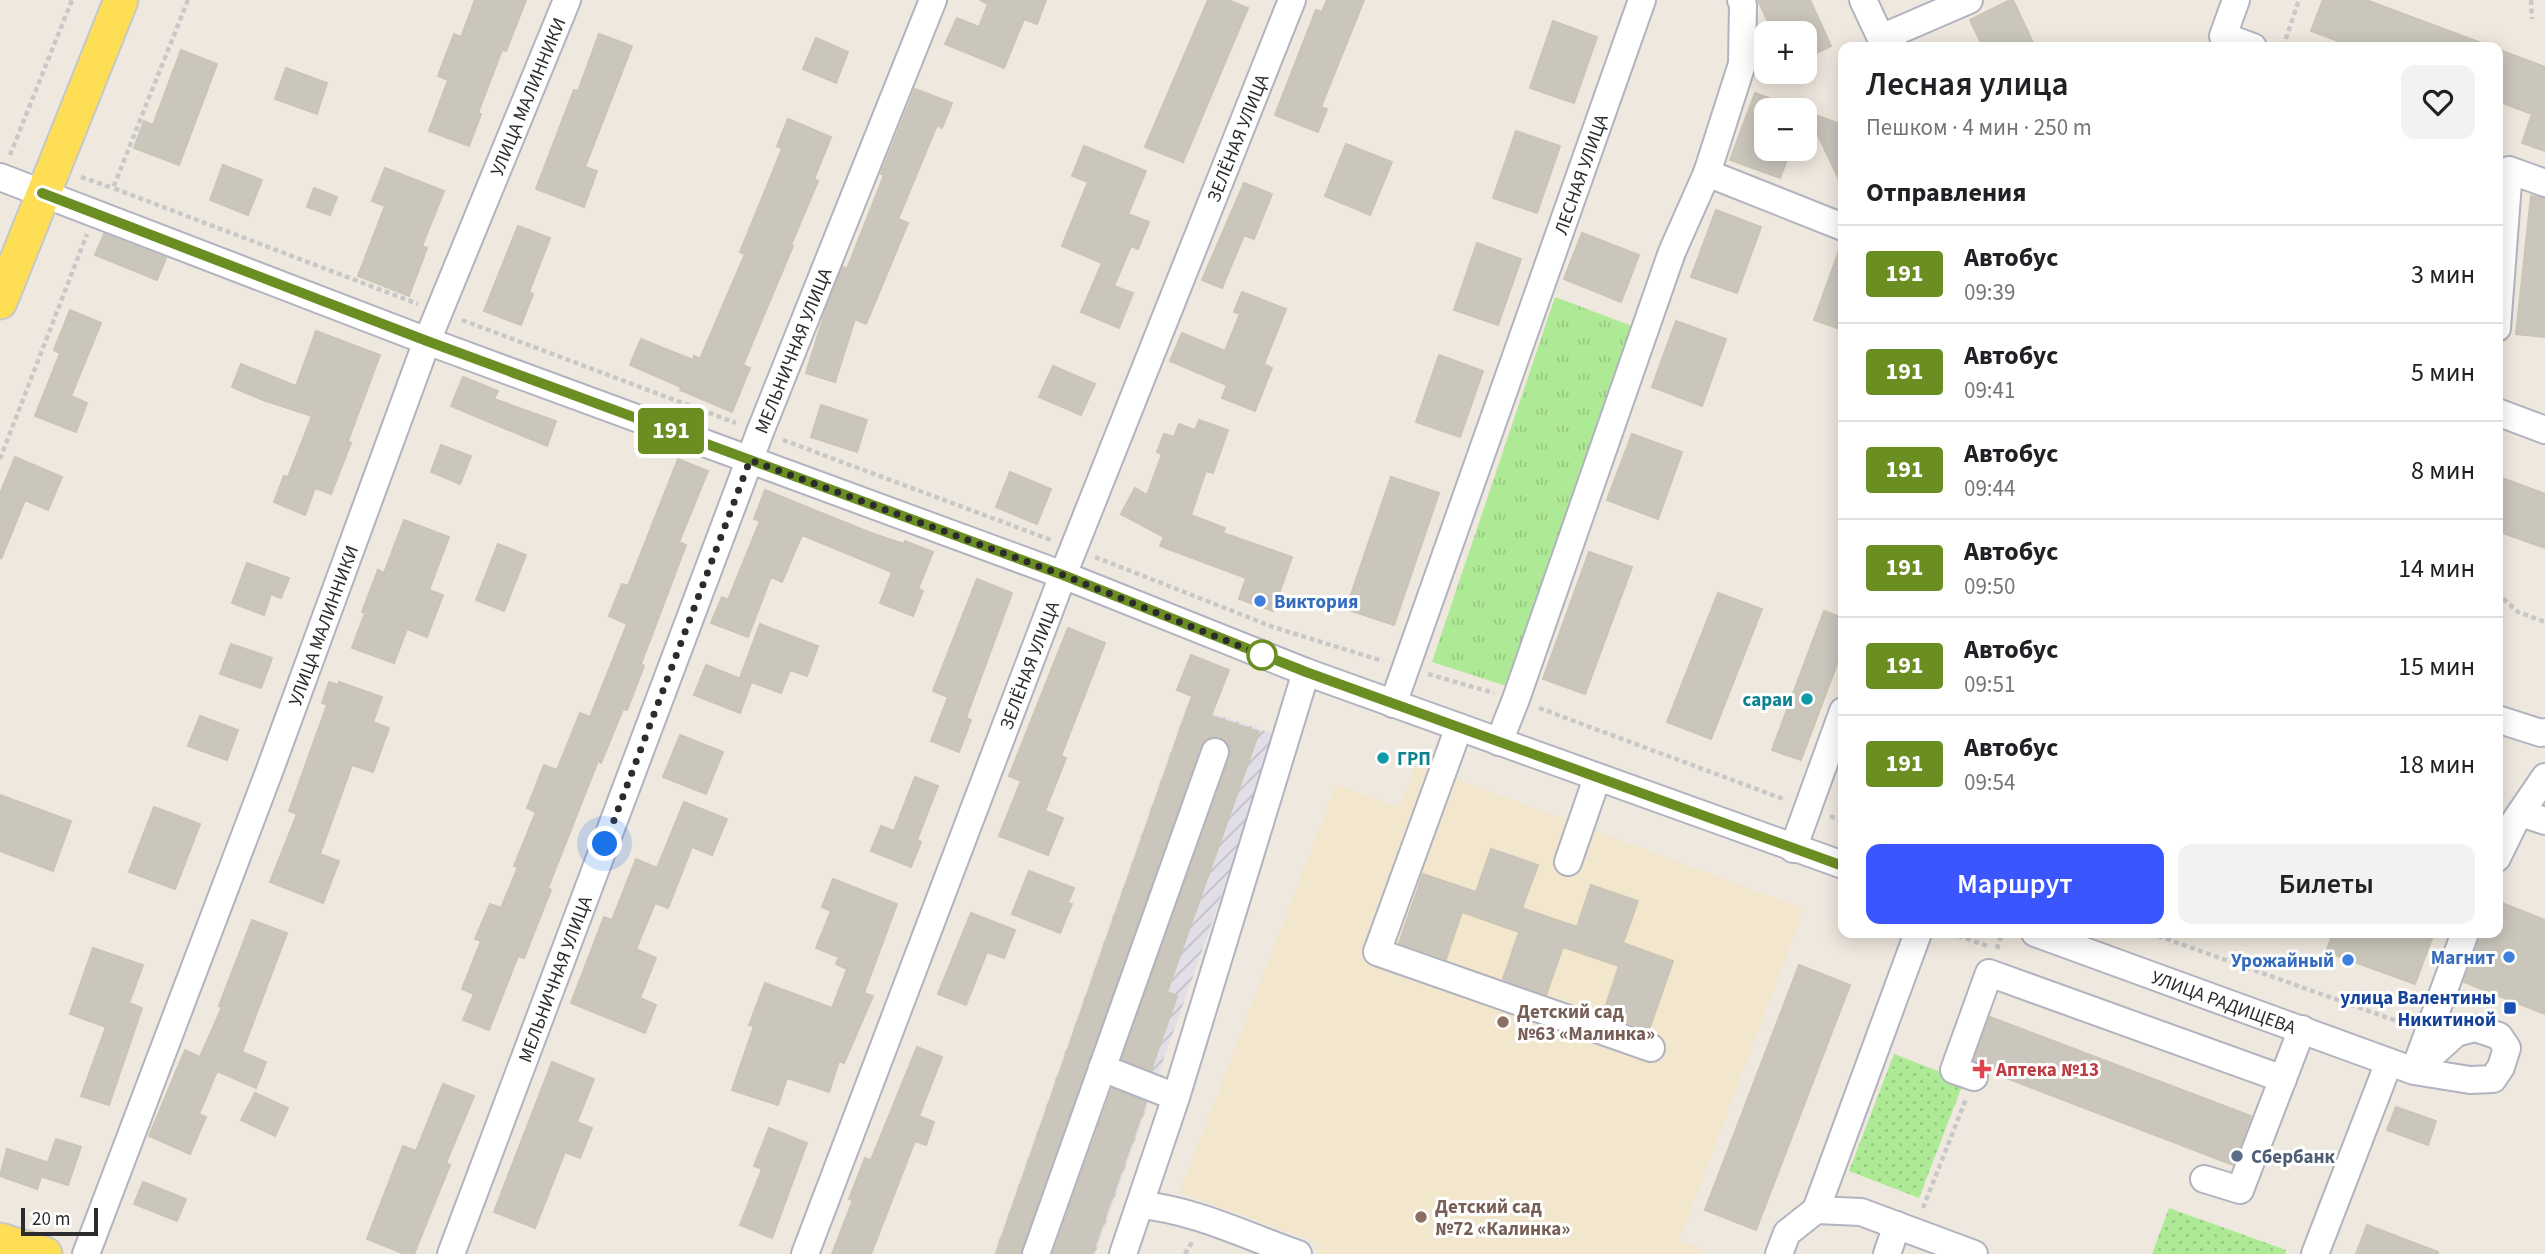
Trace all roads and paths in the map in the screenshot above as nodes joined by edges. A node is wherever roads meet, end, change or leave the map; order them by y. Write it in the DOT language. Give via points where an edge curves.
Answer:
graph roads {
  1 [pos="72,0"];
  2 [pos="121,0"];
  3 [pos="188,0"];
  4 [pos="567,0"];
  5 [pos="933,0"];
  6 [pos="1292,0"];
  7 [pos="1642,0"];
  8 [pos="1741,0"];
  9 [pos="1863,0"];
  10 [pos="1969,0"];
  11 [pos="2236,0"];
  12 [pos="2300,0"];
  13 [pos="2531,0"];
  14 [pos="2532,19"];
  15 [pos="1883,42"];
  16 [pos="1885,42"];
  17 [pos="2240,42"];
  18 [pos="2285,42"];
  19 [pos="1707,173"];
  20 [pos="0,177"];
  21 [pos="2545,183"];
  22 [pos="113,188"];
  23 [pos="42,193"];
  24 [pos="95,213"];
  25 [pos="1838,225"];
  26 [pos="2503,249"];
  27 [pos="0,302"];
  28 [pos="439,312"];
  29 [pos="427,341"];
  30 [pos="2503,414"];
  31 [pos="2545,430"];
  32 [pos="760,432"];
  33 [pos="0,459"];
  34 [pos="750,460"];
  35 [pos="1074,549"];
  36 [pos="1063,575"];
  37 [pos="2503,598"];
  38 [pos="2545,622"];
  39 [pos="1405,667"];
  40 [pos="1306,672"];
  41 [pos="1517,699"];
  42 [pos="1393,704"];
  43 [pos="2503,721"];
  44 [pos="1838,725"];
  45 [pos="1459,727"];
  46 [pos="2545,732"];
  47 [pos="1499,742"];
  48 [pos="1215,752"];
  49 [pos="2545,777"];
  50 [pos="1597,778"];
  51 [pos="1808,808"];
  52 [pos="2519,818"];
  53 [pos="1838,819"];
  54 [pos="2503,847"];
  55 [pos="1793,849"];
  56 [pos="1568,862"];
  57 [pos="1838,864"];
  58 [pos="1916,938"];
  59 [pos="2064,938"];
  60 [pos="2164,938"];
  61 [pos="2463,938"];
  62 [pos="2092,943"];
  63 [pos="2302,1029"];
  64 [pos="2429,1033"];
  65 [pos="1651,1048"];
  66 [pos="2389,1062"];
  67 [pos="1102,1068"];
  68 [pos="1974,1077"];
  69 [pos="2283,1079"];
  70 [pos="1176,1097"];
  71 [pos="2204,1179"];
  72 [pos="1140,1205"];
  73 [pos="1816,1210"];
  74 [pos="1906,1228"];
  75 [pos="0,1240"];
  76 [pos="1295,1253"];
  77 [pos="45,1254"];
  78 [pos="86,1254"];
  79 [pos="451,1254"];
  80 [pos="806,1254"];
  81 [pos="1036,1254"];
  82 [pos="1123,1254"];
  83 [pos="1779,1254"];
  84 [pos="1887,1254"];
  85 [pos="1973,1254"];
  86 [pos="2315,1254"];
  1 -- 20 [label="path"];
  2 -- 23 [label="main road"];
  3 -- 22 [label="path"];
  4 -- 28 [label="street, УЛИЦА МАЛИННИКИ"];
  5 -- 32 [label="street, МЕЛЬНИЧНАЯ УЛИЦА"];
  6 -- 35 [label="street, ЗЕЛЁНАЯ УЛИЦА"];
  7 -- 39 [label="street, ЛЕСНАЯ УЛИЦА"];
  8 -- 19 [label="street" via="1742,64"];
  9 -- 15 [label="street"];
  10 -- 16 [label="street"];
  11 -- 17 [label="street" via="2224,36"];
  12 -- 18 [label="path"];
  13 -- 14 [label="path"];
  19 -- 25 [label="street"];
  19 -- 41 [label="street" via="1672,252"];
  20 -- 23 [label="street"];
  21 -- 26 [label="street" via="2509,170"];
  22 -- 24 [label="path"];
  22 -- 28 [label="path"];
  23 -- 24 [label="street"];
  23 -- 27 [label="main road"];
  24 -- 29 [label="street"];
  24 -- 33 [label="path"];
  28 -- 29 [label="street, УЛИЦА МАЛИННИКИ"];
  28 -- 32 [label="path"];
  29 -- 34 [label="street"];
  29 -- 78 [label="street, УЛИЦА МАЛИННИКИ"];
  30 -- 31 [label="street"];
  32 -- 34 [label="street, МЕЛЬНИЧНАЯ УЛИЦА"];
  32 -- 35 [label="path"];
  34 -- 36 [label="street"];
  34 -- 79 [label="street, МЕЛЬНИЧНАЯ УЛИЦА"];
  35 -- 36 [label="street, ЗЕЛЁНАЯ УЛИЦА"];
  35 -- 39 [label="path" via="1273,627"];
  36 -- 40 [label="street"];
  36 -- 80 [label="street, ЗЕЛЁНАЯ УЛИЦА"];
  37 -- 38 [label="path" via="2518,612"];
  39 -- 41 [label="path"];
  39 -- 42 [label="street, ЛЕСНАЯ УЛИЦА"];
  40 -- 42 [label="street"];
  40 -- 70 [label="street"];
  41 -- 47 [label="street"];
  41 -- 51 [label="path"];
  42 -- 45 [label="street"];
  43 -- 46 [label="street"];
  44 -- 51 [label="street"];
  45 -- 47 [label="street"];
  45 -- 65 [label="street" via="1377,952"];
  47 -- 50 [label="street"];
  48 -- 67 [label="street"];
  49 -- 52 [label="street"];
  50 -- 55 [label="street"];
  50 -- 56 [label="street"];
  51 -- 53 [label="path"];
  51 -- 55 [label="street"];
  52 -- 54 [label="street"];
  55 -- 57 [label="street"];
  58 -- 73 [label="street"];
  59 -- 62 [label="street, УЛИЦА РАДИЩЕВА"];
  60 -- 64 [label="path"];
  61 -- 64 [label="street"];
  62 -- 63 [label="street, УЛИЦА РАДИЩЕВА"];
  63 -- 66 [label="street, УЛИЦА РАДИЩЕВА"];
  63 -- 69 [label="street"];
  64 -- 66 [label="street, УЛИЦА РАДИЩЕВА" via="2414,1071"];
  66 -- 86 [label="street"];
  67 -- 70 [label="street"];
  67 -- 81 [label="street"];
  68 -- 69 [label="street" via="1954,1070 1989,973"];
  68 -- 74 [label="path"];
  69 -- 71 [label="street" via="2240,1190"];
  70 -- 72 [label="street"];
  72 -- 76 [label="street" via="1206,1221"];
  72 -- 82 [label="street"];
  73 -- 74 [label="street" via="1861,1212"];
  73 -- 83 [label="street" via="1787,1233"];
  74 -- 84 [label="street"];
  74 -- 85 [label="street"];
  75 -- 77 [label="main road"];
}
